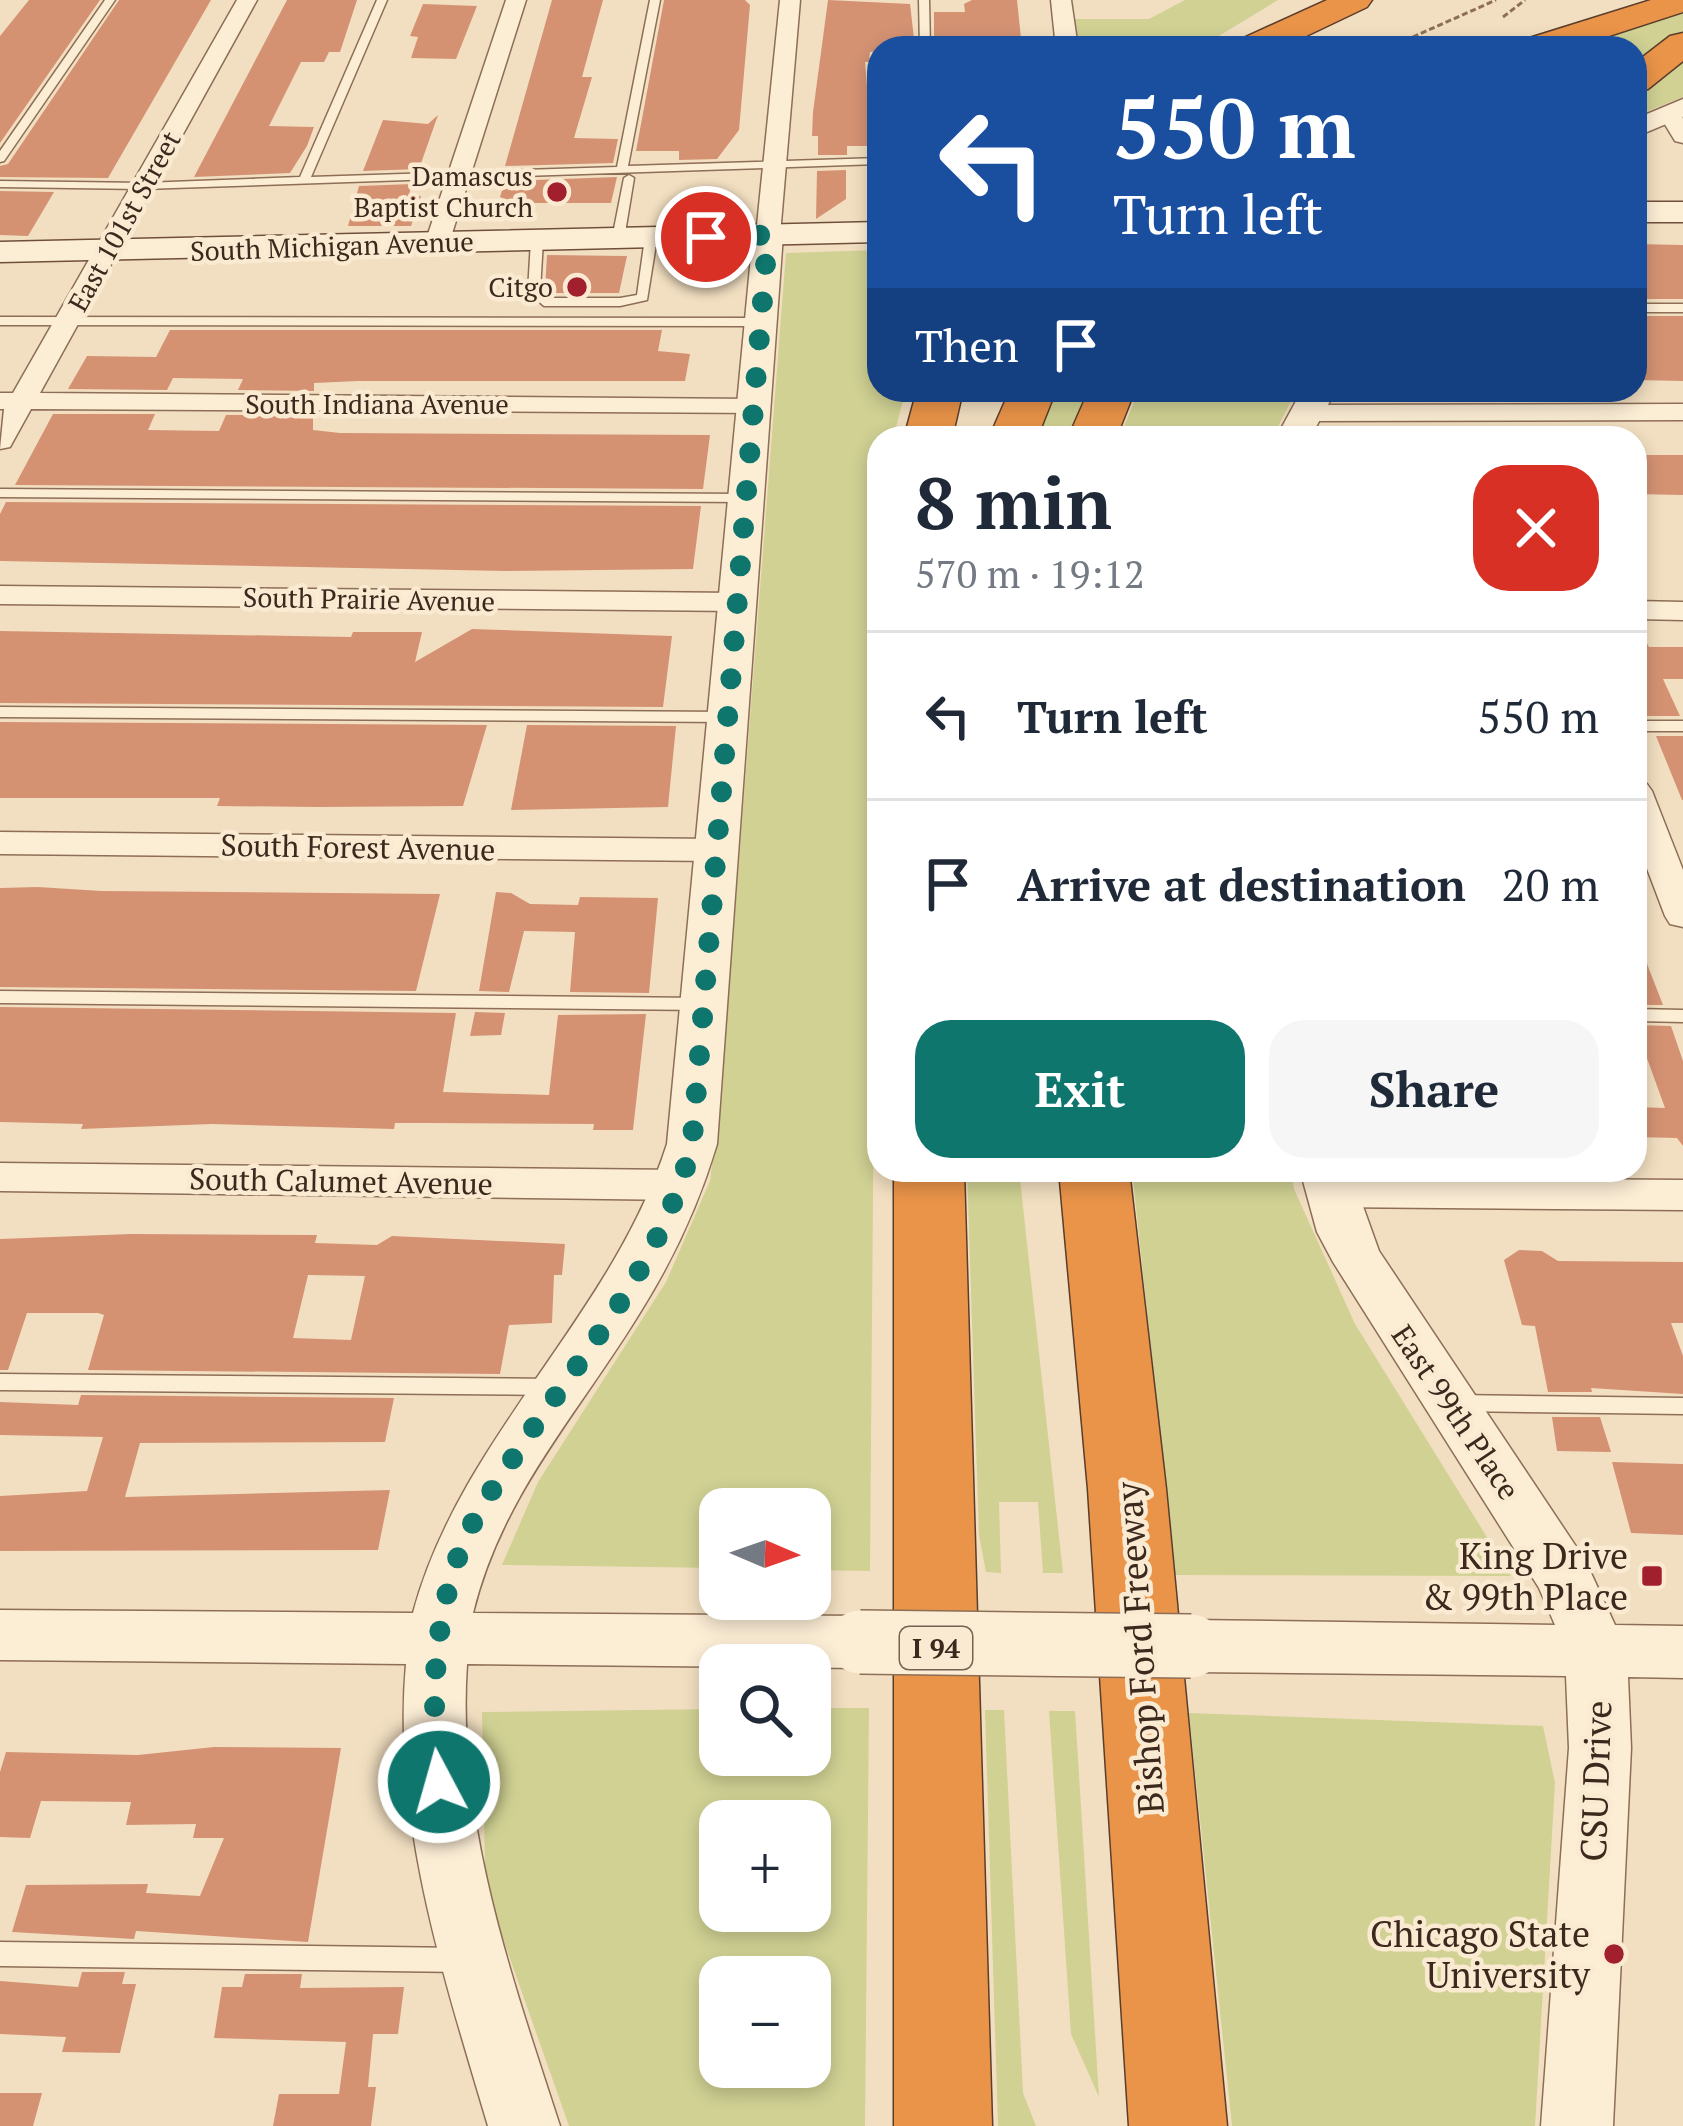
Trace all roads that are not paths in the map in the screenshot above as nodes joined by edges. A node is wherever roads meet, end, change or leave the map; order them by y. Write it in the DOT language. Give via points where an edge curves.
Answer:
graph roads {
  1 [pos="110,0"];
  2 [pos="247,0"];
  3 [pos="382,0"];
  4 [pos="516,0"];
  5 [pos="655,0"];
  6 [pos="790,0"];
  7 [pos="924,0"];
  8 [pos="1061,0"];
  9 [pos="1299,0"];
  10 [pos="1355,0"];
  11 [pos="1577,0"];
  12 [pos="1683,1"];
  13 [pos="1501,29"];
  14 [pos="925,36"];
  15 [pos="1066,36"];
  16 [pos="1242,36"];
  17 [pos="1278,36"];
  18 [pos="1574,36"];
  19 [pos="1683,44"];
  20 [pos="1647,72"];
  21 [pos="1678,119"];
  22 [pos="1647,126"];
  23 [pos="0,159"];
  24 [pos="867,161"];
  25 [pos="776,165"];
  26 [pos="626,174"];
  27 [pos="459,176"];
  28 [pos="304,181"];
  29 [pos="0,184"];
  30 [pos="143,186"];
  31 [pos="1647,212"];
  32 [pos="1683,212"];
  33 [pos="867,232"];
  34 [pos="768,235"];
  35 [pos="635,238"];
  36 [pos="537,240"];
  37 [pos="437,243"];
  38 [pos="0,252"];
  39 [pos="105,253"];
  40 [pos="1647,308"];
  41 [pos="1683,308"];
  42 [pos="0,320"];
  43 [pos="68,321"];
  44 [pos="759,322"];
  45 [pos="11,401"];
  46 [pos="754,407"];
  47 [pos="1683,412"];
  48 [pos="1306,414"];
  49 [pos="1488,414"];
  50 [pos="0,441"];
  51 [pos="0,493"];
  52 [pos="746,499"];
  53 [pos="0,596"];
  54 [pos="737,602"];
  55 [pos="1647,610"];
  56 [pos="1683,611"];
  57 [pos="0,712"];
  58 [pos="728,717"];
  59 [pos="1647,726"];
  60 [pos="1683,726"];
  61 [pos="1647,825"];
  62 [pos="0,843"];
  63 [pos="716,850"];
  64 [pos="1660,861"];
  65 [pos="1683,916"];
  66 [pos="0,997"];
  67 [pos="704,1004"];
  68 [pos="1647,1015"];
  69 [pos="1683,1016"];
  70 [pos="0,1177"];
  71 [pos="929,1182"];
  72 [pos="1049,1182"];
  73 [pos="1095,1182"];
  74 [pos="1327,1182"];
  75 [pos="1352,1182"];
  76 [pos="682,1185"];
  77 [pos="1683,1195"];
  78 [pos="0,1382"];
  79 [pos="560,1388"];
  80 [pos="1451,1403"];
  81 [pos="1683,1406"];
  82 [pos="0,1635"];
  83 [pos="440,1639"];
  84 [pos="1596,1652"];
  85 [pos="1683,1652"];
  86 [pos="1160,1920"];
  87 [pos="0,1954"];
  88 [pos="473,1960"];
  89 [pos="524,2126"];
  90 [pos="943,2126"];
  91 [pos="1178,2126"];
  92 [pos="1577,2126"];
  1 -- 23 [label="lane"];
  2 -- 30 [label="street, East 101st Street"];
  3 -- 28 [label="lane"];
  4 -- 27 [label="street"];
  5 -- 26 [label="lane"];
  6 -- 25 [label="street"];
  7 -- 14 [label="lane"];
  8 -- 15 [label="street"];
  9 -- 16 [label="highway"];
  10 -- 17 [label="highway"];
  11 -- 13 [label="highway"];
  12 -- 18 [label="highway"];
  19 -- 20 [label="highway"];
  21 -- 22 [label="street"];
  24 -- 25 [label="lane"];
  25 -- 26 [label="lane"];
  25 -- 34 [label="street"];
  26 -- 27 [label="lane"];
  26 -- 35 [label="lane"];
  27 -- 28 [label="lane"];
  27 -- 37 [label="street"];
  28 -- 30 [label="lane"];
  29 -- 30 [label="lane"];
  30 -- 39 [label="street, East 101st Street"];
  31 -- 32 [label="main road"];
  33 -- 34 [label="main road, South Michigan Avenue"];
  34 -- 35 [label="main road, South Michigan Avenue"];
  34 -- 44 [label="street"];
  35 -- 36 [label="main road, South Michigan Avenue"];
  35 -- 36 [label="lane" via="643,298 620,302 544,302 534,292"];
  36 -- 37 [label="main road, South Michigan Avenue"];
  37 -- 39 [label="main road, South Michigan Avenue"];
  38 -- 39 [label="main road, South Michigan Avenue"];
  39 -- 43 [label="street, East 101st Street"];
  40 -- 41 [label="lane"];
  42 -- 43 [label="lane"];
  43 -- 44 [label="lane"];
  43 -- 45 [label="street, East 101st Street"];
  44 -- 46 [label="street"];
  45 -- 46 [label="street, South Indiana Avenue"];
  45 -- 50 [label="street, East 101st Street"];
  46 -- 52 [label="street"];
  47 -- 49 [label="street"];
  48 -- 49 [label="street"];
  51 -- 52 [label="lane"];
  52 -- 54 [label="street"];
  53 -- 54 [label="street, South Prairie Avenue"];
  54 -- 58 [label="street"];
  55 -- 56 [label="street"];
  57 -- 58 [label="lane"];
  58 -- 63 [label="street"];
  59 -- 60 [label="lane"];
  61 -- 64 [label="street"];
  62 -- 63 [label="street, South Forest Avenue"];
  63 -- 67 [label="street"];
  64 -- 65 [label="street"];
  66 -- 67 [label="lane"];
  67 -- 76 [label="street"];
  68 -- 69 [label="lane"];
  70 -- 76 [label="street, South Calumet Avenue"];
  71 -- 90 [label="highway, I 94"];
  72 -- 86 [label="highway" via="1104,1670"];
  73 -- 86 [label="highway, Bishop Ford Freeway"];
  74 -- 80 [label="street, East 99th Place" via="1342,1232"];
  75 -- 77 [label="street"];
  76 -- 79 [label="street" via="644,1269"];
  78 -- 79 [label="lane"];
  79 -- 83 [label="street" via="467,1534"];
  80 -- 81 [label="lane"];
  80 -- 84 [label="street, East 99th Place" via="1564,1577"];
  82 -- 83 [label="street"];
  83 -- 84 [label="street, bridge"];
  83 -- 88 [label="street" via="434,1738"];
  84 -- 85 [label="street"];
  84 -- 92 [label="street, CSU Drive" via="1600,1748"];
  86 -- 91 [label="highway, Bishop Ford Freeway"];
  87 -- 88 [label="lane"];
  88 -- 89 [label="street"];
}
